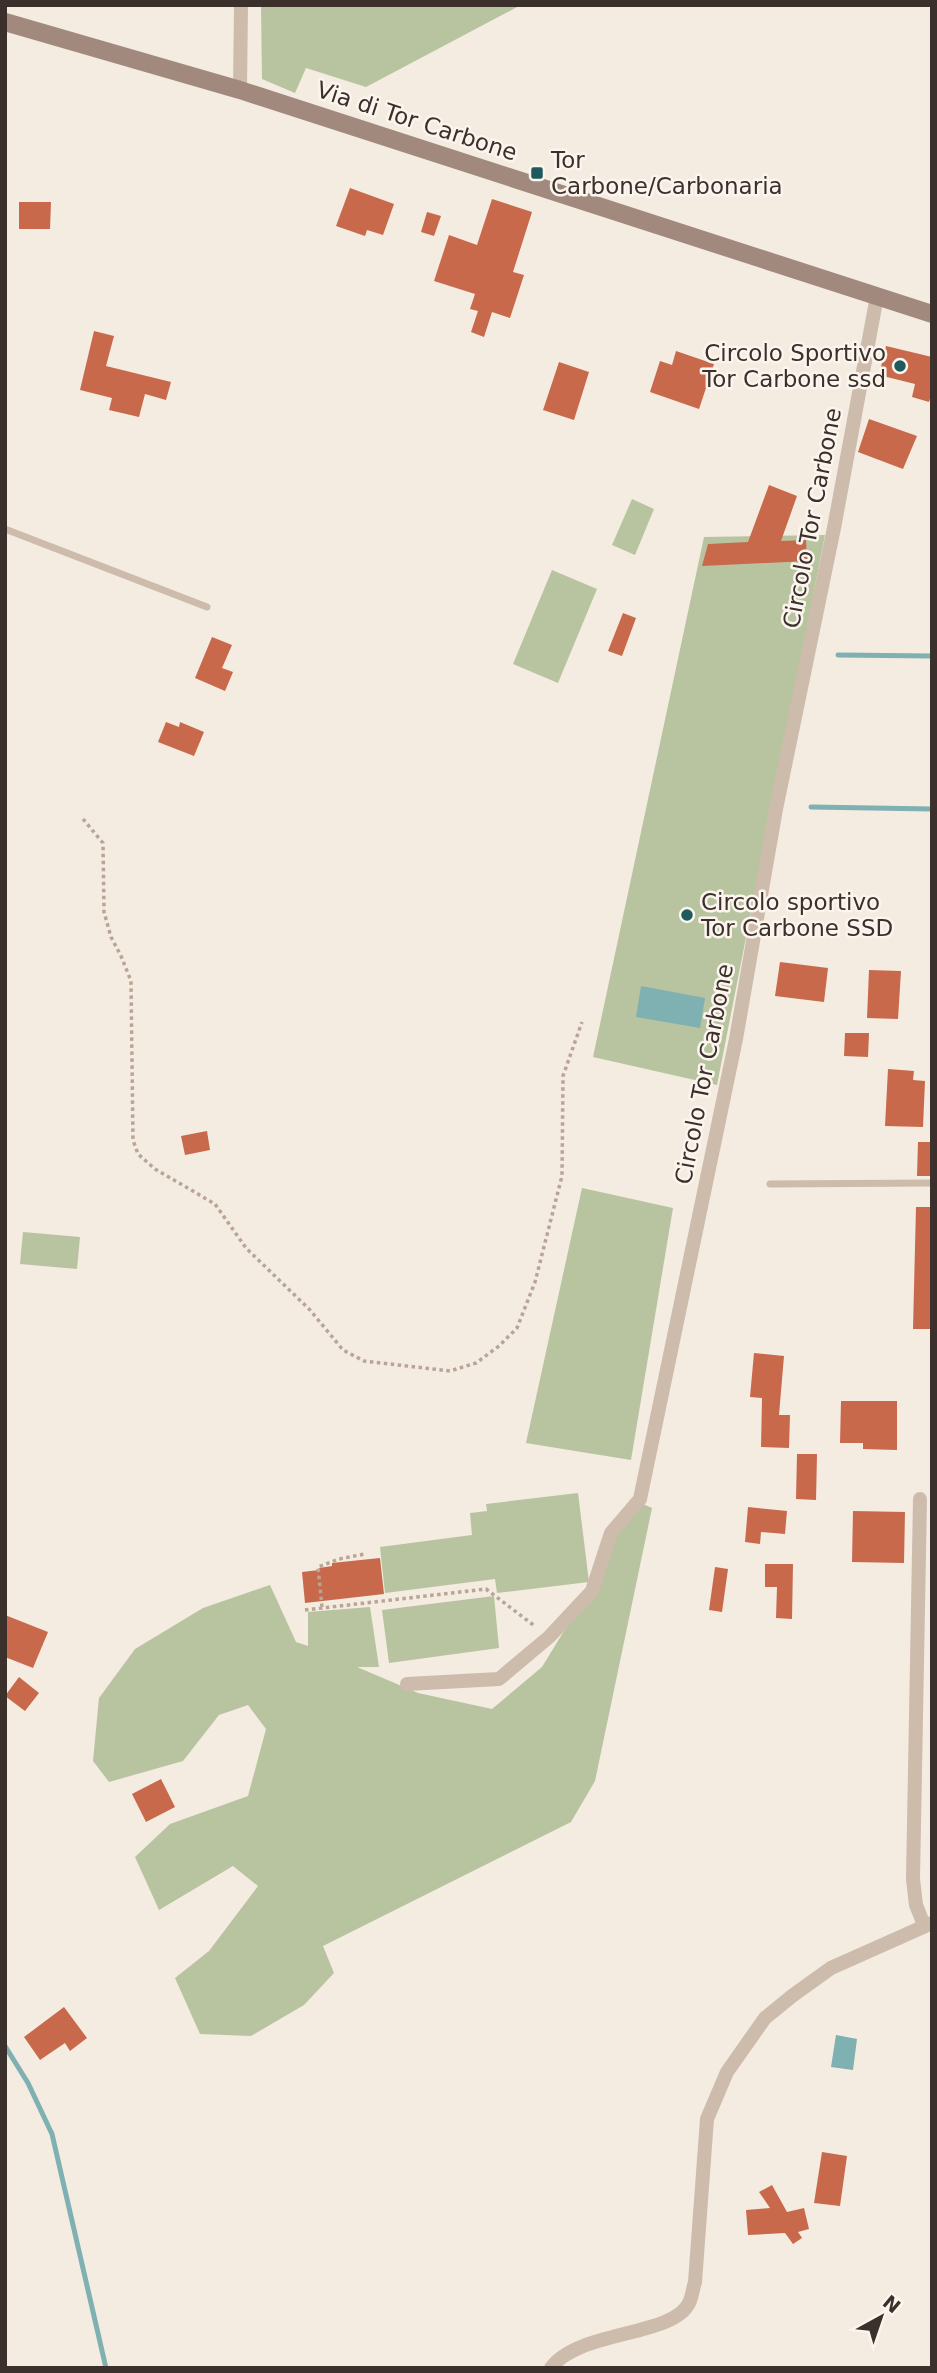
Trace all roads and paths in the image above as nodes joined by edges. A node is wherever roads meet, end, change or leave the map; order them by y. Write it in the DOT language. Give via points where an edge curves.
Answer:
graph roads {
  1 [pos="241,5"];
  2 [pos="5,22"];
  3 [pos="240,90"];
  4 [pos="877,296"];
  5 [pos="932,314"];
  6 [pos="5,528"];
  7 [pos="207,607"];
  8 [pos="83,819"];
  9 [pos="582,1022"];
  10 [pos="932,1183"];
  11 [pos="770,1184"];
  12 [pos="920,1499"];
  13 [pos="365,1554"];
  14 [pos="322,1608"];
  15 [pos="305,1610"];
  16 [pos="549,1637"];
  17 [pos="407,1684"];
  18 [pos="928,1924"];
  19 [pos="551,2368"];
  1 -- 3 [label="street"];
  2 -- 3 [label="main road, Via di Tor Carbone"];
  3 -- 4 [label="main road, Via di Tor Carbone"];
  4 -- 5 [label="main road, Via di Tor Carbone"];
  4 -- 16 [label="street, Circolo Tor Carbone" via="736,1039 640,1499 611,1533 592,1591"];
  6 -- 7 [label="lane"];
  8 -- 9 [label="path" via="103,843 104,912 131,981 133,1140 138,1154 215,1204 246,1248 310,1310 343,1350 364,1361 450,1371 476,1363 517,1328 535,1282 562,1176 563,1076"];
  10 -- 11 [label="lane"];
  12 -- 18 [label="street" via="913,1879 916,1905"];
  13 -- 14 [label="path" via="318,1567"];
  14 -- 15 [label="path"];
  14 -- 16 [label="path" via="486,1589"];
  16 -- 17 [label="street, Circolo Tor Carbone" via="499,1679"];
  18 -- 19 [label="street" via="831,1968 792,1996 765,2018 727,2072 707,2119 695,2282 688,2305 674,2318 581,2346"];
}
